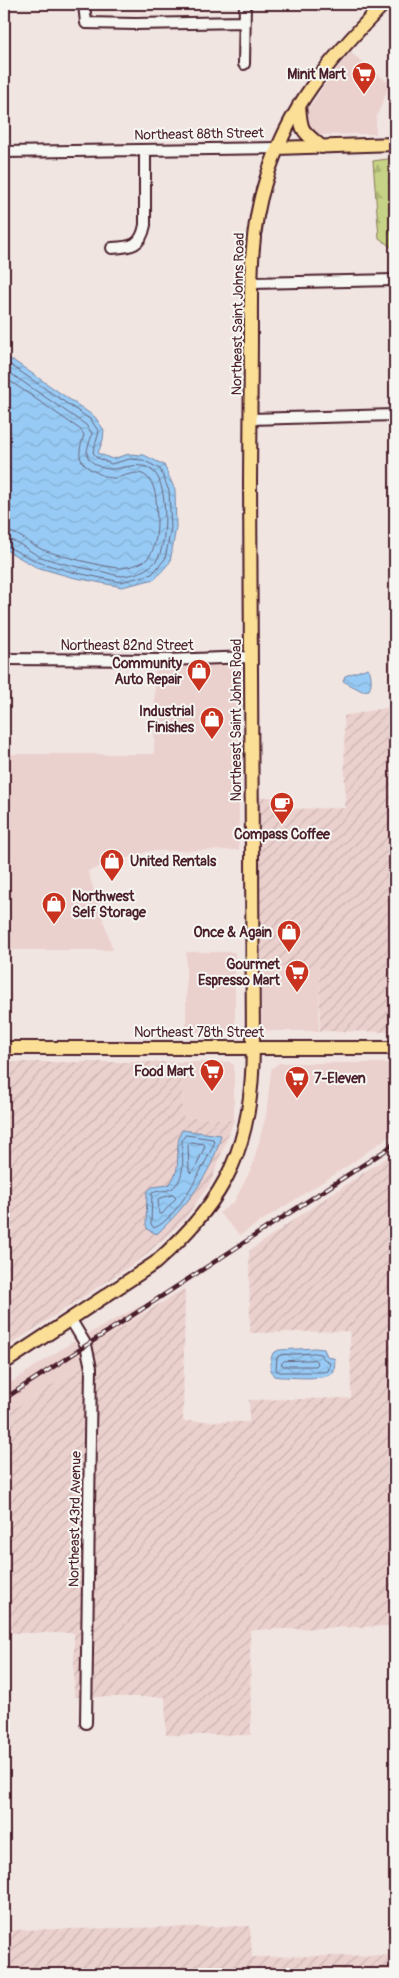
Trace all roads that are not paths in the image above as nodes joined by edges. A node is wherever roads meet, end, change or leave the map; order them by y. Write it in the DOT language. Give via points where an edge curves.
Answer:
graph roads {
  1 [pos="84,4"];
  2 [pos="245,4"];
  3 [pos="384,4"];
  4 [pos="245,22"];
  5 [pos="244,64"];
  6 [pos="299,104"];
  7 [pos="395,144"];
  8 [pos="322,147"];
  9 [pos="277,148"];
  10 [pos="145,150"];
  11 [pos="4,152"];
  12 [pos="112,248"];
  13 [pos="395,280"];
  14 [pos="251,283"];
  15 [pos="395,415"];
  16 [pos="250,419"];
  17 [pos="251,657"];
  18 [pos="4,659"];
  19 [pos="253,1047"];
  20 [pos="4,1048"];
  21 [pos="395,1048"];
  22 [pos="71,1320"];
  23 [pos="4,1364"];
  24 [pos="86,1723"];
  1 -- 4 [label="street" via="86,23"];
  2 -- 4 [label="street"];
  3 -- 6 [label="main road, Northeast Saint Johns Road" via="332,58"];
  4 -- 5 [label="street"];
  6 -- 8 [label="main road" via="302,130"];
  6 -- 9 [label="main road, Northeast Saint Johns Road"];
  7 -- 8 [label="main road, Northeast 88th Street"];
  8 -- 9 [label="main road, Northeast 88th Street"];
  9 -- 10 [label="street, Northeast 88th Street"];
  9 -- 14 [label="main road, Northeast Saint Johns Road" via="258,211"];
  10 -- 11 [label="street, Northeast 88th Street"];
  10 -- 12 [label="street" via="145,225 140,241 124,248"];
  13 -- 14 [label="street"];
  14 -- 16 [label="main road, Northeast Saint Johns Road"];
  15 -- 16 [label="street"];
  16 -- 17 [label="main road, Northeast Saint Johns Road"];
  17 -- 18 [label="street, Northeast 82nd Street"];
  17 -- 19 [label="main road, Northeast Saint Johns Road"];
  19 -- 20 [label="main road, Northeast 78th Street"];
  19 -- 21 [label="main road, Northeast 78th Street"];
  19 -- 22 [label="main road, Northeast Saint Johns Road" via="252,1088 242,1141 225,1182 211,1205 196,1225 155,1263"];
  22 -- 23 [label="main road, Northeast Saint Johns Road"];
  22 -- 24 [label="street, Northeast 43rd Avenue" via="86,1345 91,1368"];
}
